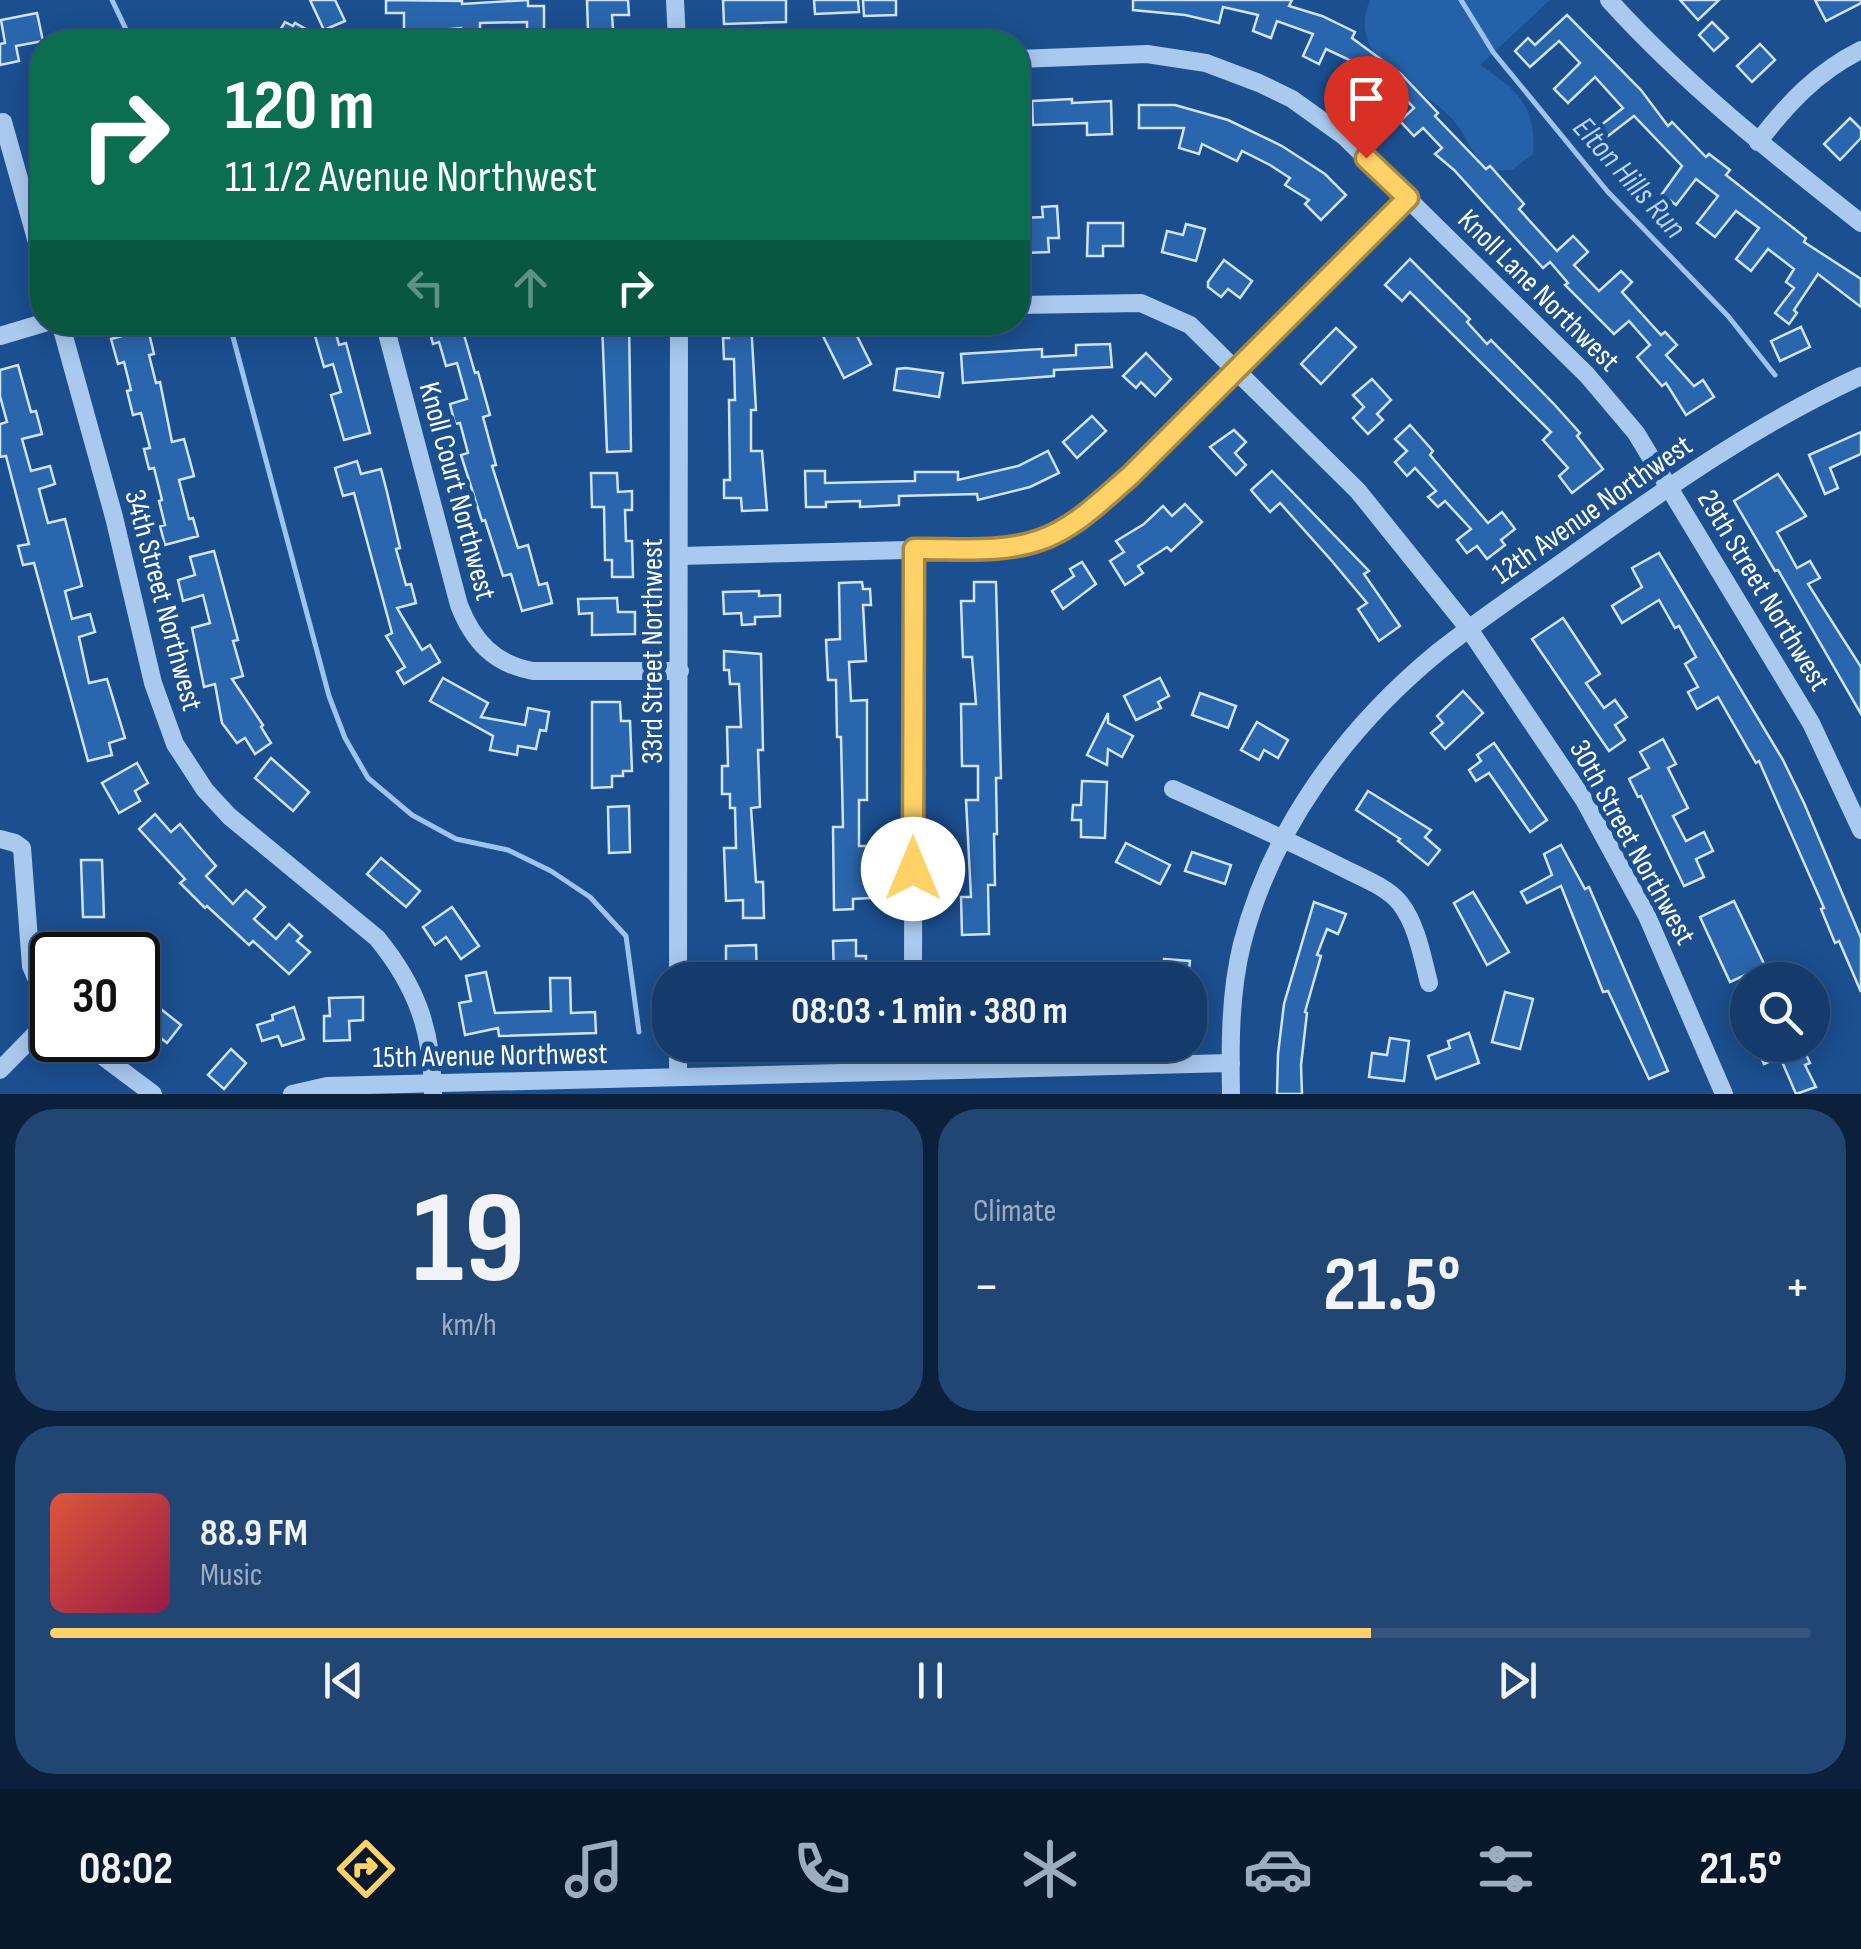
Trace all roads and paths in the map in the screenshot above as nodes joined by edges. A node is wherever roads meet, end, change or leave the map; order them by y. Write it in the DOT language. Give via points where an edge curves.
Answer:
graph roads {
  1 [pos="676,0"];
  2 [pos="1609,0"];
  3 [pos="676,30"];
  4 [pos="1861,50"];
  5 [pos="1030,59"];
  6 [pos="3,122"];
  7 [pos="1758,142"];
  8 [pos="1408,198"];
  9 [pos="30,218"];
  10 [pos="1861,222"];
  11 [pos="1030,305"];
  12 [pos="30,327"];
  13 [pos="64,335"];
  14 [pos="387,335"];
  15 [pos="679,335"];
  16 [pos="0,336"];
  17 [pos="1236,369"];
  18 [pos="1861,376"];
  19 [pos="1670,486"];
  20 [pos="914,549"];
  21 [pos="680,556"];
  22 [pos="1469,629"];
  23 [pos="680,671"];
  24 [pos="1173,789"];
  25 [pos="1861,830"];
  26 [pos="1284,839"];
  27 [pos="8,841"];
  28 [pos="30,959"];
  29 [pos="678,962"];
  30 [pos="913,962"];
  31 [pos="1429,983"];
  32 [pos="30,1039"];
  33 [pos="110,1062"];
  34 [pos="678,1062"];
  35 [pos="913,1062"];
  36 [pos="1230,1063"];
  37 [pos="0,1070"];
  38 [pos="913,1070"];
  39 [pos="678,1078"];
  40 [pos="433,1089"];
  41 [pos="153,1094"];
  42 [pos="292,1094"];
  43 [pos="1231,1094"];
  44 [pos="1724,1094"];
  1 -- 3 [label="street"];
  2 -- 7 [label="street"];
  4 -- 7 [label="street" via="1796,95"];
  5 -- 8 [label="street, Knoll Lane Northwest" via="1147,54 1230,71 1326,120"];
  6 -- 9 [label="street"];
  7 -- 10 [label="street"];
  8 -- 17 [label="street"];
  8 -- 19 [label="street, Knoll Lane Northwest" via="1588,375"];
  11 -- 17 [label="street, 30th Street Northwest" via="1141,303 1190,325"];
  12 -- 16 [label="street"];
  13 -- 40 [label="street, 34th Street Northwest" via="175,744 229,816 392,956 420,1007"];
  14 -- 23 [label="street, Knoll Court Northwest" via="459,604 481,644 512,667 532,671"];
  15 -- 21 [label="street, 33rd Street Northwest"];
  17 -- 20 [label="street" via="1130,476 1066,527 1015,546"];
  17 -- 22 [label="street, 30th Street Northwest" via="1358,491"];
  18 -- 19 [label="street, 12th Avenue Northwest"];
  19 -- 22 [label="street, 12th Avenue Northwest"];
  19 -- 25 [label="street, 29th Street Northwest" via="1811,724"];
  20 -- 21 [label="street"];
  20 -- 30 [label="street"];
  21 -- 23 [label="street, 33rd Street Northwest"];
  22 -- 26 [label="street, 12th Avenue Northwest" via="1373,712 1338,752"];
  22 -- 44 [label="street, 30th Street Northwest" via="1618,858"];
  23 -- 29 [label="street, 33rd Street Northwest"];
  24 -- 26 [label="street"];
  26 -- 31 [label="street" via="1399,902 1420,944"];
  26 -- 36 [label="street, 12th Avenue Northwest" via="1242,946"];
  27 -- 28 [label="street" via="22,848 25,860"];
  32 -- 37 [label="street"];
  33 -- 41 [label="street"];
  34 -- 39 [label="street"];
  35 -- 38 [label="street"];
  36 -- 38 [label="street, 15th Avenue Northwest"];
  36 -- 43 [label="street, 12th Avenue Northwest"];
  38 -- 39 [label="street, 15th Avenue Northwest"];
  39 -- 40 [label="street, 15th Avenue Northwest"];
  40 -- 42 [label="street, 15th Avenue Northwest" via="327,1086"];
}
